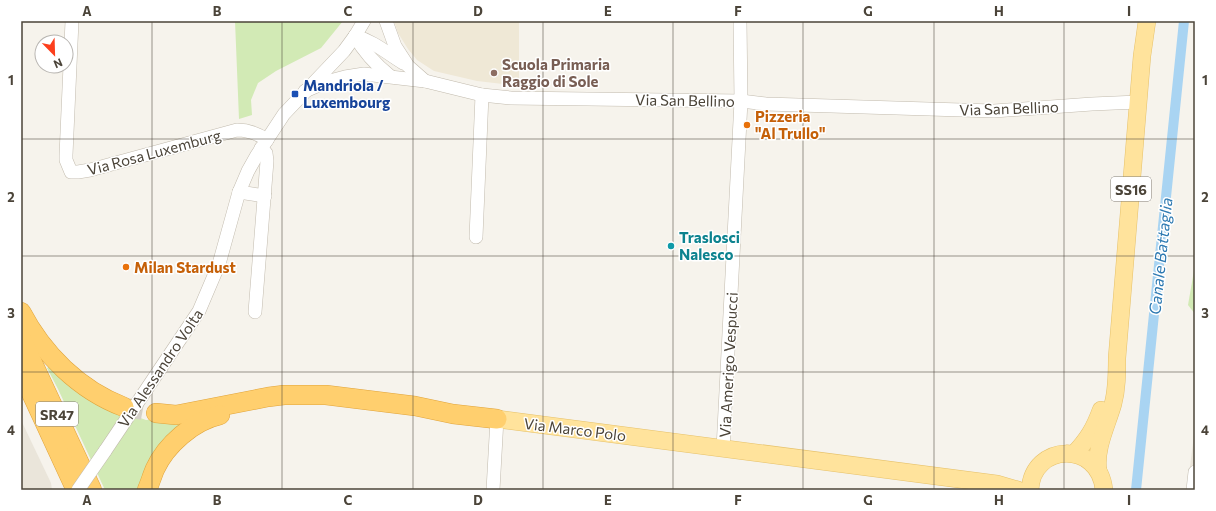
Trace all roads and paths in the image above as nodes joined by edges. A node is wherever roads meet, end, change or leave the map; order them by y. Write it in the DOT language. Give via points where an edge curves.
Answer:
graph roads {
  1 [pos="72,21"];
  2 [pos="364,21"];
  3 [pos="386,21"];
  4 [pos="1147,21"];
  5 [pos="744,22"];
  6 [pos="355,36"];
  7 [pos="408,66"];
  8 [pos="390,76"];
  9 [pos="425,81"];
  10 [pos="305,91"];
  11 [pos="482,95"];
  12 [pos="741,101"];
  13 [pos="1138,102"];
  14 [pos="264,144"];
  15 [pos="239,192"];
  16 [pos="265,196"];
  17 [pos="476,237"];
  18 [pos="21,312"];
  19 [pos="255,312"];
  20 [pos="21,338"];
  21 [pos="1117,358"];
  22 [pos="21,371"];
  23 [pos="124,407"];
  24 [pos="156,413"];
  25 [pos="453,414"];
  26 [pos="497,419"];
  27 [pos="723,449"];
  28 [pos="1074,454"];
  29 [pos="1098,470"];
  30 [pos="1035,472"];
  31 [pos="1195,472"];
  32 [pos="997,484"];
  33 [pos="77,490"];
  34 [pos="92,490"];
  35 [pos="147,490"];
  36 [pos="493,490"];
  37 [pos="1018,490"];
  38 [pos="1030,490"];
  39 [pos="1104,490"];
  40 [pos="1193,490"];
  1 -- 14 [label="street, Via Rosa Luxemburg" via="66,155 71,172 90,170 237,130 247,130 260,135"];
  2 -- 6 [label="street"];
  3 -- 7 [label="street, Via San Bellino" via="395,46"];
  4 -- 13 [label="main road, SS16"];
  5 -- 12 [label="street, Via Amerigo Vespucci"];
  6 -- 7 [label="street, Via San Bellino" via="364,38"];
  6 -- 8 [label="street" via="370,58"];
  6 -- 10 [label="street"];
  7 -- 9 [label="street, Via San Bellino"];
  8 -- 9 [label="street, Via San Bellino"];
  8 -- 10 [label="street, Via San Bellino" via="345,76"];
  9 -- 11 [label="street, Via San Bellino"];
  10 -- 14 [label="street, Via Alessandro Volta" via="284,114"];
  11 -- 12 [label="street, Via San Bellino" via="511,98"];
  11 -- 17 [label="street"];
  12 -- 13 [label="street, Via San Bellino" via="766,104 994,111"];
  12 -- 27 [label="street, Via Amerigo Vespucci"];
  13 -- 21 [label="main road, SS16"];
  14 -- 15 [label="street, Via Alessandro Volta"];
  14 -- 16 [label="street" via="268,161"];
  15 -- 16 [label="street"];
  15 -- 33 [label="street, Via Alessandro Volta, bridge" via="219,264 199,311"];
  16 -- 19 [label="street"];
  18 -- 23 [label="highway" via="31,330 55,360 76,380 109,401"];
  20 -- 34 [label="highway, SR47"];
  21 -- 28 [label="main road, SS16" via="1095,427"];
  21 -- 29 [label="main road, SS16" via="1116,385 1097,457"];
  22 -- 33 [label="highway, SR47"];
  24 -- 25 [label="highway" via="176,415 284,395 326,395 415,406"];
  25 -- 26 [label="highway"];
  25 -- 35 [label="highway" via="416,413 324,402 270,404 212,417 194,426 165,453"];
  26 -- 27 [label="main road, Via Marco Polo"];
  26 -- 36 [label="street"];
  27 -- 32 [label="main road, Via Amerigo Vespucci"];
  28 -- 29 [label="main road" via="1092,462"];
  28 -- 30 [label="main road" via="1051,457"];
  29 -- 39 [label="main road, SS16"];
  30 -- 32 [label="main road, Via Amerigo Vespucci" via="1019,480"];
  30 -- 38 [label="main road"];
  31 -- 40 [label="street"];
  32 -- 37 [label="main road, Via Amerigo Vespucci"];
}
